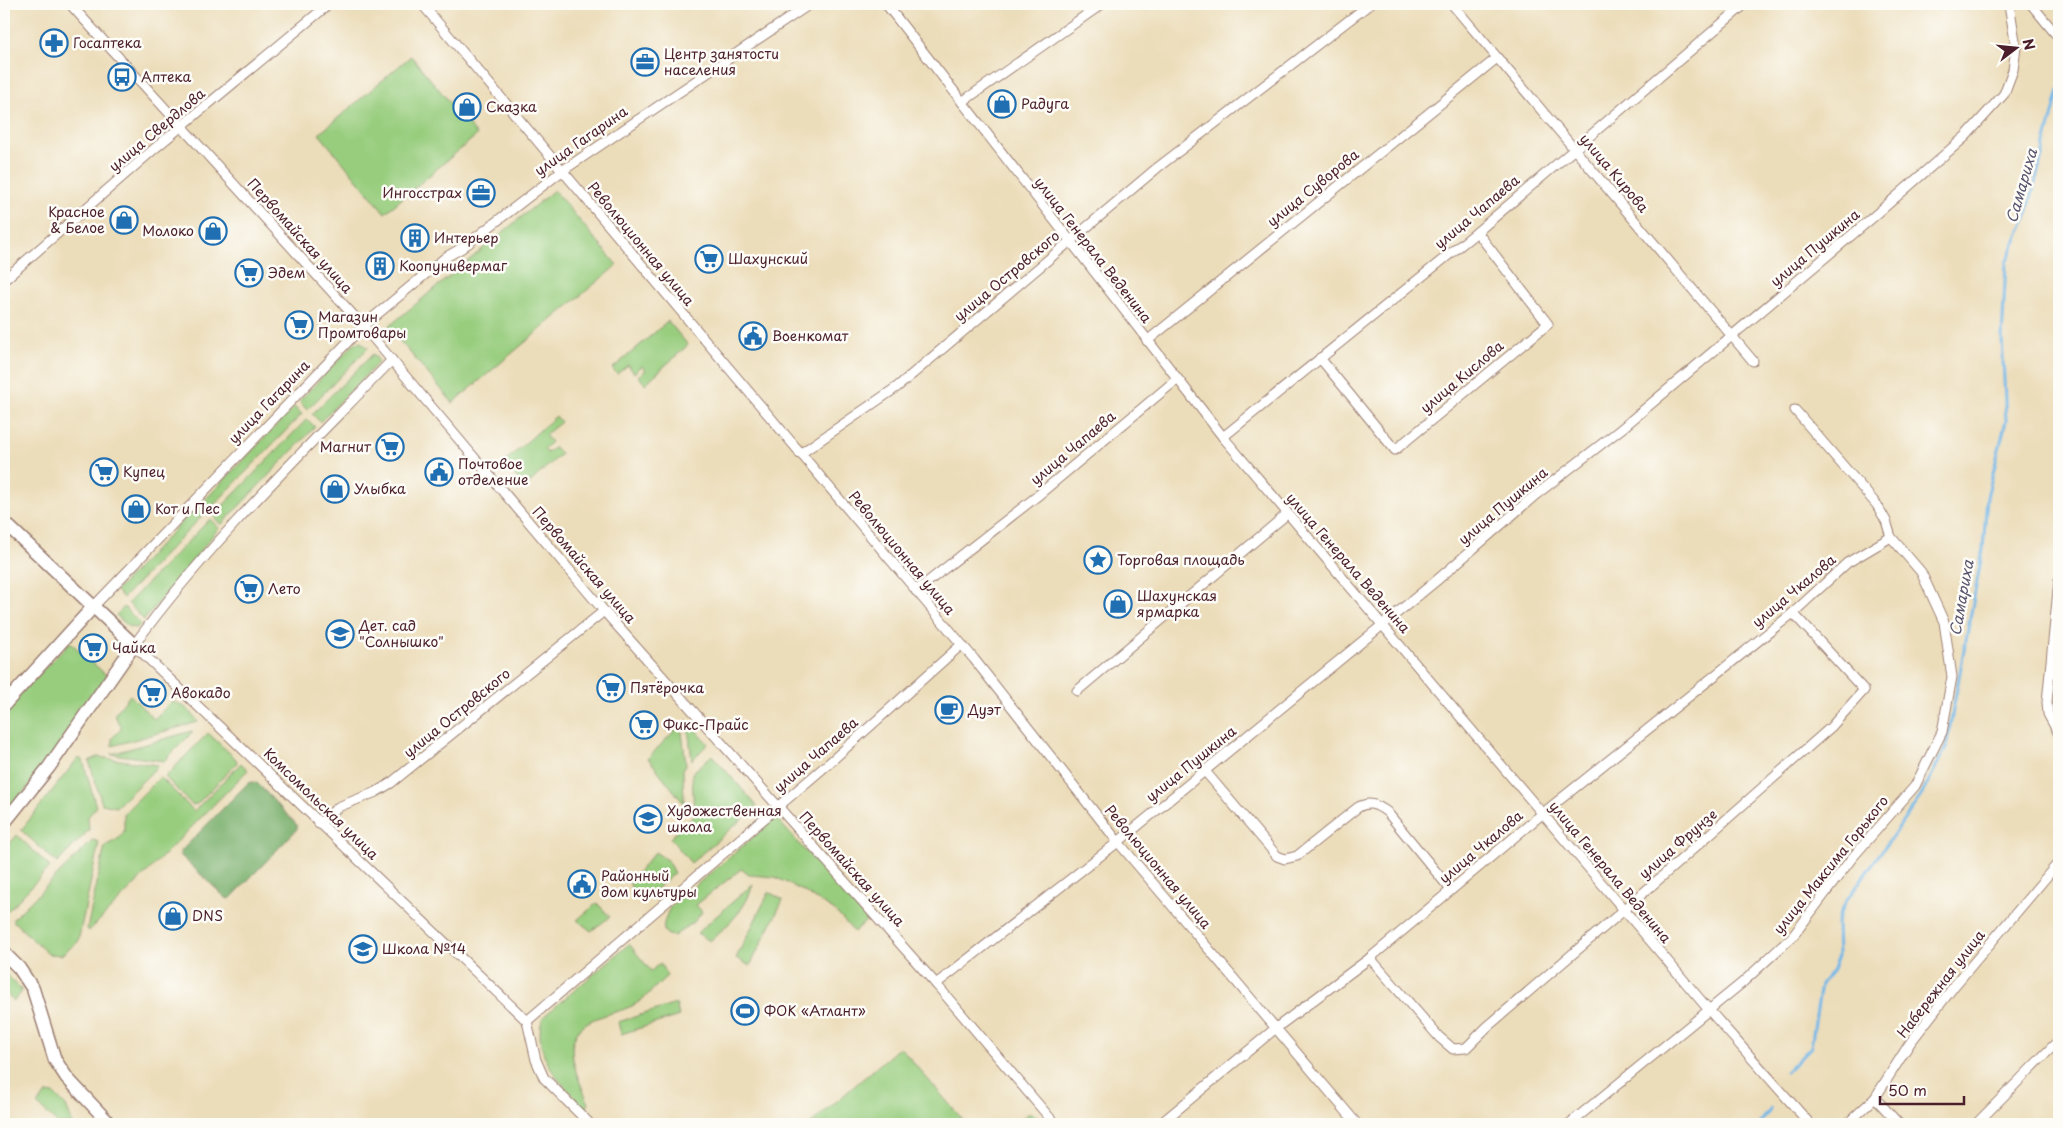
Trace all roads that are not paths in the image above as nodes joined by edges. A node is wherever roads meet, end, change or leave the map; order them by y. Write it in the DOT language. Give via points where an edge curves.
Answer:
graph roads {
  1 [pos="70,4"];
  2 [pos="329,4"];
  3 [pos="422,4"];
  4 [pos="810,4"];
  5 [pos="886,4"];
  6 [pos="1102,4"];
  7 [pos="1370,4"];
  8 [pos="1452,4"];
  9 [pos="1745,4"];
  10 [pos="2008,4"];
  11 [pos="2031,4"];
  12 [pos="2059,38"];
  13 [pos="1497,58"];
  14 [pos="962,102"];
  15 [pos="183,126"];
  16 [pos="1574,147"];
  17 [pos="562,171"];
  18 [pos="1477,232"];
  19 [pos="1069,242"];
  20 [pos="4,280"];
  21 [pos="363,326"];
  22 [pos="1732,336"];
  23 [pos="1147,341"];
  24 [pos="1320,358"];
  25 [pos="392,360"];
  26 [pos="1753,361"];
  27 [pos="1176,380"];
  28 [pos="1795,410"];
  29 [pos="1223,437"];
  30 [pos="800,454"];
  31 [pos="1287,514"];
  32 [pos="4,522"];
  33 [pos="1891,537"];
  34 [pos="2059,580"];
  35 [pos="916,591"];
  36 [pos="93,607"];
  37 [pos="604,611"];
  38 [pos="1793,613"];
  39 [pos="1383,625"];
  40 [pos="134,645"];
  41 [pos="962,645"];
  42 [pos="2055,675"];
  43 [pos="1076,690"];
  44 [pos="4,704"];
  45 [pos="2059,734"];
  46 [pos="1204,770"];
  47 [pos="778,807"];
  48 [pos="1542,814"];
  49 [pos="4,824"];
  50 [pos="319,824"];
  51 [pos="1118,842"];
  52 [pos="2059,862"];
  53 [pos="1451,890"];
  54 [pos="1624,910"];
  55 [pos="4,953"];
  56 [pos="1370,958"];
  57 [pos="936,984"];
  58 [pos="1708,1010"];
  59 [pos="527,1021"];
  60 [pos="1276,1028"];
  61 [pos="2059,1040"];
  62 [pos="1875,1098"];
  63 [pos="110,1124"];
  64 [pos="590,1124"];
  65 [pos="1055,1124"];
  66 [pos="1160,1124"];
  67 [pos="1357,1124"];
  68 [pos="1569,1124"];
  69 [pos="1810,1124"];
  70 [pos="1847,1124"];
  71 [pos="1899,1124"];
  72 [pos="1976,1124"];
  1 -- 15 [label="street, Первомайская улица"];
  2 -- 15 [label="street, улица Свердлова"];
  3 -- 17 [label="street, Революционная улица"];
  4 -- 17 [label="street, улица Гагарина"];
  5 -- 14 [label="street, улица Генерала Веденина"];
  6 -- 14 [label="street"];
  7 -- 19 [label="street, улица Островского" via="1157,168"];
  8 -- 13 [label="street, улица Кирова"];
  9 -- 16 [label="street, улица Чапаева"];
  10 -- 22 [label="street, улица Пушкина" via="2016,47 2013,70 2004,94 1959,142"];
  11 -- 12 [label="street"];
  13 -- 16 [label="street, улица Кирова"];
  13 -- 23 [label="street, улица Суворова"];
  14 -- 19 [label="street, улица Генерала Веденина"];
  15 -- 20 [label="street, улица Свердлова"];
  15 -- 21 [label="street, Первомайская улица"];
  16 -- 18 [label="street, улица Чапаева"];
  16 -- 22 [label="street, улица Кирова"];
  17 -- 21 [label="street, улица Гагарина" via="446,257"];
  17 -- 30 [label="street, Революционная улица"];
  18 -- 24 [label="street, улица Чапаева"];
  18 -- 24 [label="street, улица Кислова" via="1548,324 1395,450"];
  19 -- 23 [label="street, улица Генерала Веденина"];
  19 -- 30 [label="street, улица Островского" via="897,387"];
  21 -- 25 [label="street, Первомайская улица"];
  21 -- 36 [label="street, улица Гагарина"];
  22 -- 26 [label="street, улица Кирова"];
  22 -- 39 [label="street, улица Пушкина" via="1621,430 1533,497"];
  23 -- 27 [label="street, улица Генерала Веденина"];
  24 -- 29 [label="street, улица Чапаева"];
  25 -- 37 [label="street, Первомайская улица"];
  25 -- 40 [label="street" via="323,428 207,555"];
  27 -- 29 [label="street, улица Генерала Веденина"];
  27 -- 35 [label="street, улица Чапаева" via="1036,497"];
  28 -- 33 [label="street" via="1877,505"];
  29 -- 31 [label="street, улица Генерала Веденина"];
  30 -- 35 [label="street, Революционная улица"];
  31 -- 39 [label="street, улица Генерала Веденина"];
  31 -- 43 [label="street"];
  32 -- 36 [label="street, Комсомольская улица"];
  33 -- 38 [label="street, улица Чкалова" via="1847,563"];
  33 -- 58 [label="street, улица Максима Горького" via="1921,572 1944,622 1952,677 1942,732 1915,786 1852,858 1793,936"];
  34 -- 42 [label="street"];
  35 -- 41 [label="street, Революционная улица"];
  36 -- 40 [label="street, Комсомольская улица"];
  36 -- 44 [label="street, улица Гагарина"];
  37 -- 47 [label="street, Первомайская улица"];
  37 -- 50 [label="street, улица Островского" via="391,783 338,807"];
  38 -- 48 [label="street, улица Чкалова"];
  38 -- 54 [label="street, улица Фрунзе" via="1864,690 1831,728"];
  39 -- 46 [label="street, улица Пушкина"];
  39 -- 48 [label="street, улица Генерала Веденина"];
  40 -- 49 [label="street" via="49,767"];
  40 -- 50 [label="street, Комсомольская улица"];
  41 -- 47 [label="street, улица Чапаева"];
  41 -- 51 [label="street, Революционная улица"];
  42 -- 45 [label="street" via="2047,702 2048,714"];
  46 -- 51 [label="street, улица Пушкина"];
  46 -- 53 [label="street" via="1276,856 1284,859 1297,856 1357,808 1376,804 1387,812"];
  47 -- 57 [label="street, Первомайская улица"];
  47 -- 59 [label="street, улица Чапаева"];
  48 -- 53 [label="street, улица Чкалова"];
  48 -- 54 [label="street, улица Генерала Веденина"];
  50 -- 59 [label="street, Комсомольская улица"];
  51 -- 57 [label="street, улица Пушкина"];
  51 -- 60 [label="street, Революционная улица"];
  52 -- 62 [label="street, Набережная улица" via="1954,985 1910,1043"];
  53 -- 56 [label="street, улица Чкалова"];
  54 -- 56 [label="street, улица Фрунзе" via="1466,1048 1459,1050 1439,1037"];
  54 -- 58 [label="street, улица Генерала Веденина"];
  55 -- 63 [label="street" via="33,988 55,1060 67,1078"];
  56 -- 60 [label="street, улица Чкалова"];
  57 -- 65 [label="street, Первомайская улица"];
  58 -- 68 [label="street, улица Максима Горького"];
  58 -- 69 [label="street, улица Генерала Веденина"];
  59 -- 64 [label="street" via="536,1060 544,1078"];
  60 -- 66 [label="street, улица Чкалова"];
  60 -- 67 [label="street, Революционная улица"];
  61 -- 72 [label="street"];
  62 -- 70 [label="street, Набережная улица"];
  62 -- 71 [label="street"];
}
